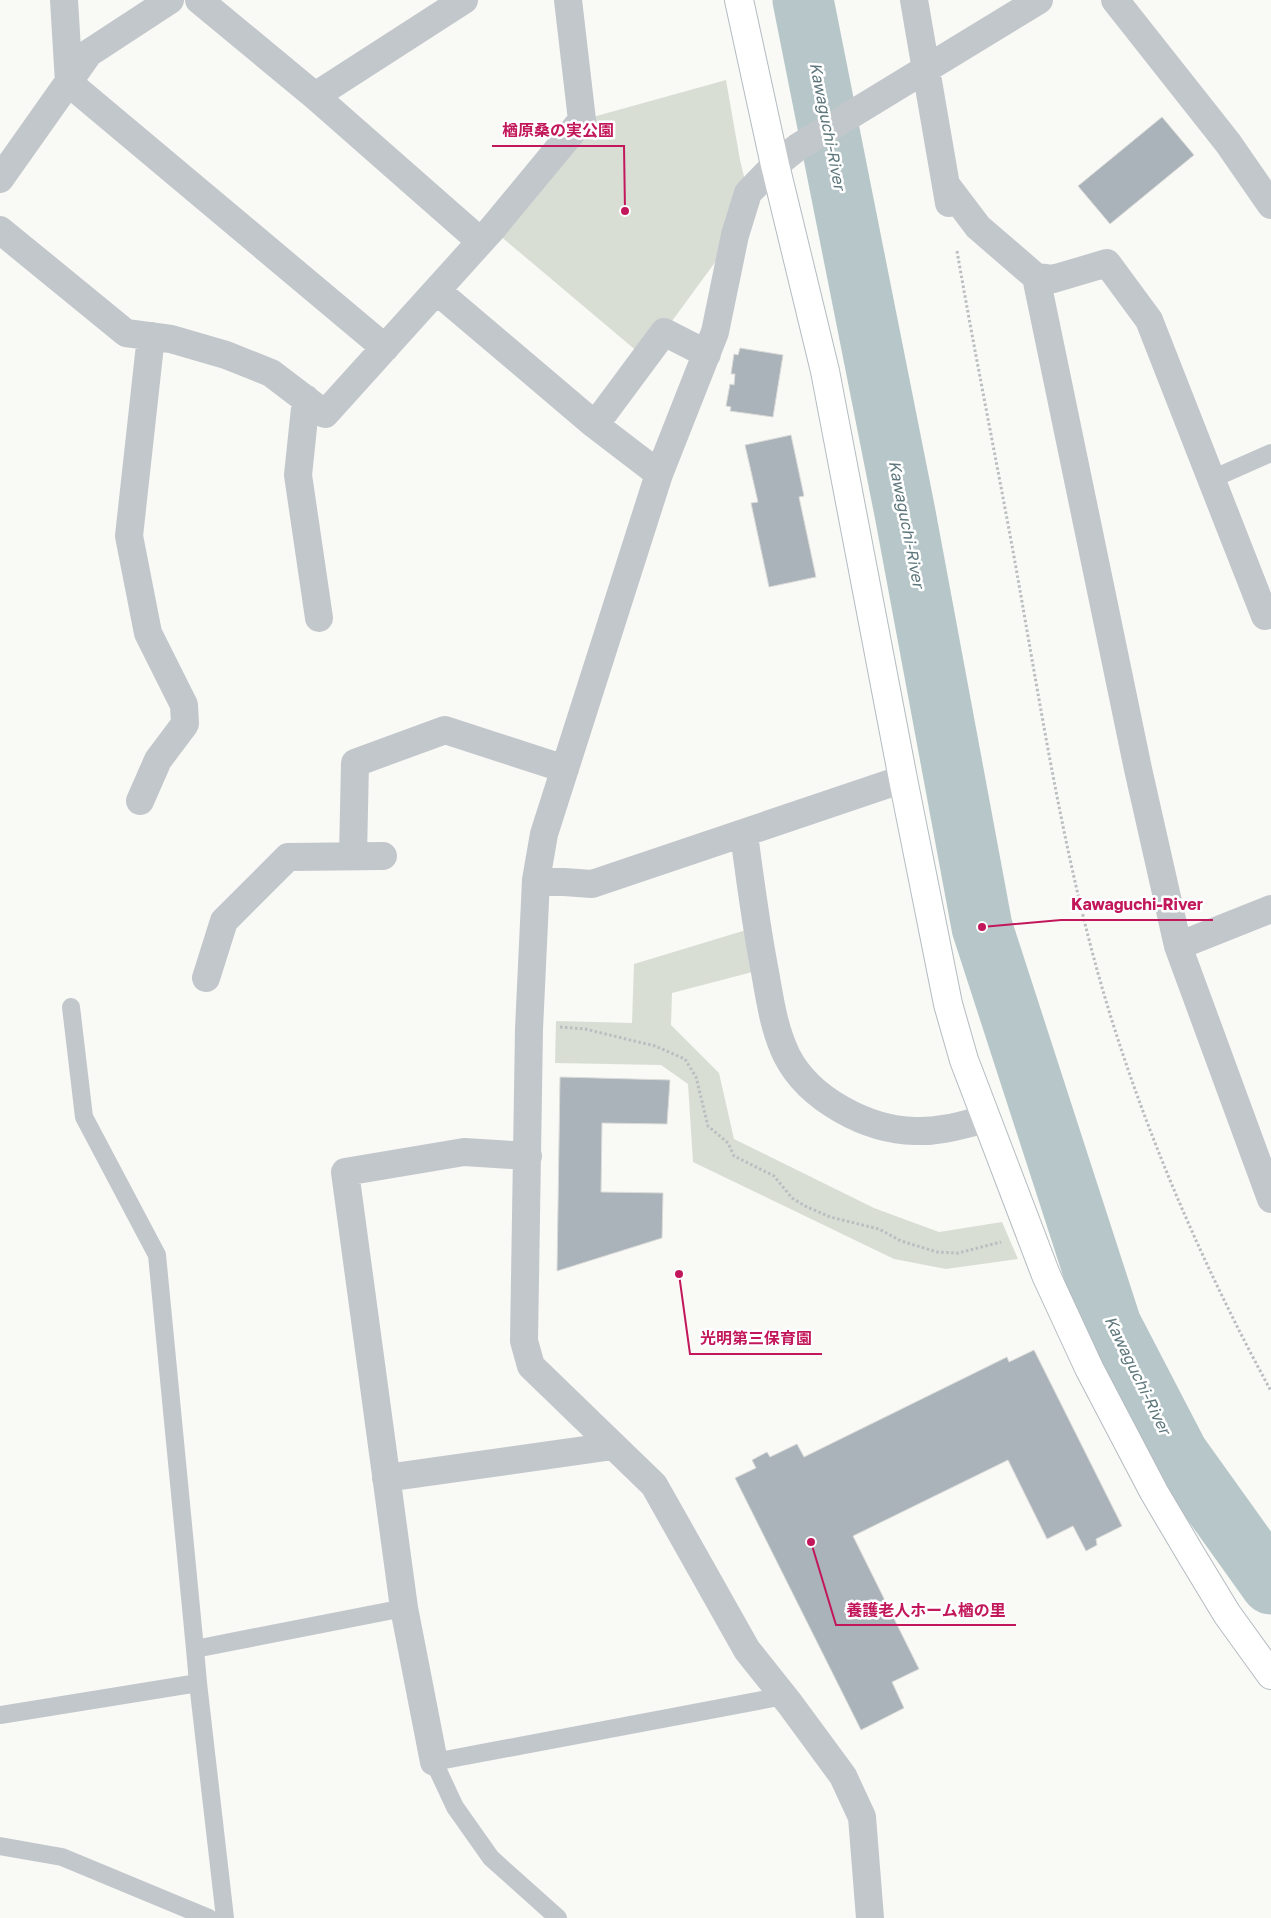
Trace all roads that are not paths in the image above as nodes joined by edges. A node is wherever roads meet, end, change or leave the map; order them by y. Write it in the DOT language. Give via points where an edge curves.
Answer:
graph roads {
  1 [pos="64,0"];
  2 [pos="170,0"];
  3 [pos="199,0"];
  4 [pos="464,0"];
  5 [pos="568,0"];
  6 [pos="739,0"];
  7 [pos="914,0"];
  8 [pos="1039,0"];
  9 [pos="1115,0"];
  10 [pos="920,72"];
  11 [pos="69,83"];
  12 [pos="315,96"];
  13 [pos="775,165"];
  14 [pos="0,179"];
  15 [pos="947,186"];
  16 [pos="1271,205"];
  17 [pos="952,222"];
  18 [pos="0,230"];
  19 [pos="480,241"];
  20 [pos="1036,277"];
  21 [pos="437,291"];
  22 [pos="151,336"];
  23 [pos="385,348"];
  24 [pos="707,354"];
  25 [pos="306,399"];
  26 [pos="596,425"];
  27 [pos="1271,453"];
  28 [pos="659,474"];
  29 [pos="1212,478"];
  30 [pos="319,618"];
  31 [pos="1269,621"];
  32 [pos="564,769"];
  33 [pos="903,779"];
  34 [pos="140,801"];
  35 [pos="744,834"];
  36 [pos="353,856"];
  37 [pos="383,856"];
  38 [pos="536,880"];
  39 [pos="1271,909"];
  40 [pos="1178,946"];
  41 [pos="206,978"];
  42 [pos="70,1007"];
  43 [pos="986,1118"];
  44 [pos="528,1156"];
  45 [pos="1271,1199"];
  46 [pos="613,1446"];
  47 [pos="386,1478"];
  48 [pos="404,1608"];
  49 [pos="195,1649"];
  50 [pos="1271,1675"];
  51 [pos="198,1683"];
  52 [pos="784,1696"];
  53 [pos="0,1715"];
  54 [pos="434,1762"];
  55 [pos="0,1846"];
  56 [pos="209,1918"];
  57 [pos="225,1918"];
  58 [pos="558,1918"];
  59 [pos="870,1918"];
  1 -- 11 [label="street"];
  2 -- 11 [label="street" via="89,53"];
  3 -- 12 [label="street"];
  4 -- 12 [label="street"];
  5 -- 19 [label="street" via="582,120"];
  6 -- 13 [label="street"];
  7 -- 10 [label="street"];
  8 -- 10 [label="street"];
  9 -- 16 [label="street" via="1228,143"];
  10 -- 13 [label="street" via="798,147"];
  10 -- 15 [label="street"];
  11 -- 14 [label="street"];
  11 -- 23 [label="street"];
  12 -- 19 [label="street"];
  13 -- 24 [label="street" via="748,193"];
  13 -- 33 [label="street" via="825,371"];
  15 -- 17 [label="street"];
  15 -- 20 [label="street" via="978,228"];
  18 -- 22 [label="street" via="126,333"];
  19 -- 21 [label="street"];
  20 -- 29 [label="street" via="1053,279 1107,262 1150,320"];
  20 -- 40 [label="street"];
  21 -- 23 [label="street"];
  21 -- 26 [label="street"];
  22 -- 25 [label="street" via="226,355 271,373"];
  22 -- 34 [label="street" via="129,536 148,633 184,705 185,724 158,760"];
  23 -- 25 [label="street" via="325,414"];
  24 -- 26 [label="street" via="664,332"];
  24 -- 28 [label="street"];
  25 -- 30 [label="street" via="298,475"];
  26 -- 28 [label="street"];
  27 -- 29 [label="lane"];
  28 -- 32 [label="street"];
  29 -- 31 [label="street"];
  32 -- 36 [label="street" via="445,730 355,763"];
  32 -- 38 [label="street" via="544,834"];
  33 -- 35 [label="street"];
  33 -- 43 [label="street" via="948,1004 964,1060"];
  35 -- 38 [label="street" via="592,884"];
  35 -- 43 [label="street" via="756,927 773,1017 787,1056 805,1083 834,1107 872,1123 914,1132 949,1129"];
  36 -- 37 [label="street"];
  36 -- 41 [label="street" via="288,857 224,921"];
  38 -- 44 [label="street"];
  39 -- 40 [label="street"];
  40 -- 45 [label="street"];
  42 -- 49 [label="lane" via="84,1117 157,1255"];
  43 -- 50 [label="street" via="1046,1275 1120,1431 1227,1614"];
  44 -- 46 [label="street" via="524,1341 531,1366"];
  44 -- 47 [label="street" via="464,1152 345,1172"];
  46 -- 47 [label="street"];
  46 -- 52 [label="street" via="654,1485 747,1650"];
  47 -- 48 [label="street"];
  48 -- 49 [label="lane"];
  48 -- 54 [label="street"];
  49 -- 51 [label="lane"];
  51 -- 53 [label="lane"];
  51 -- 57 [label="lane"];
  52 -- 54 [label="lane"];
  52 -- 59 [label="street" via="843,1776 862,1817"];
  54 -- 58 [label="lane" via="455,1807 491,1858"];
  55 -- 56 [label="lane" via="62,1858"];
}
